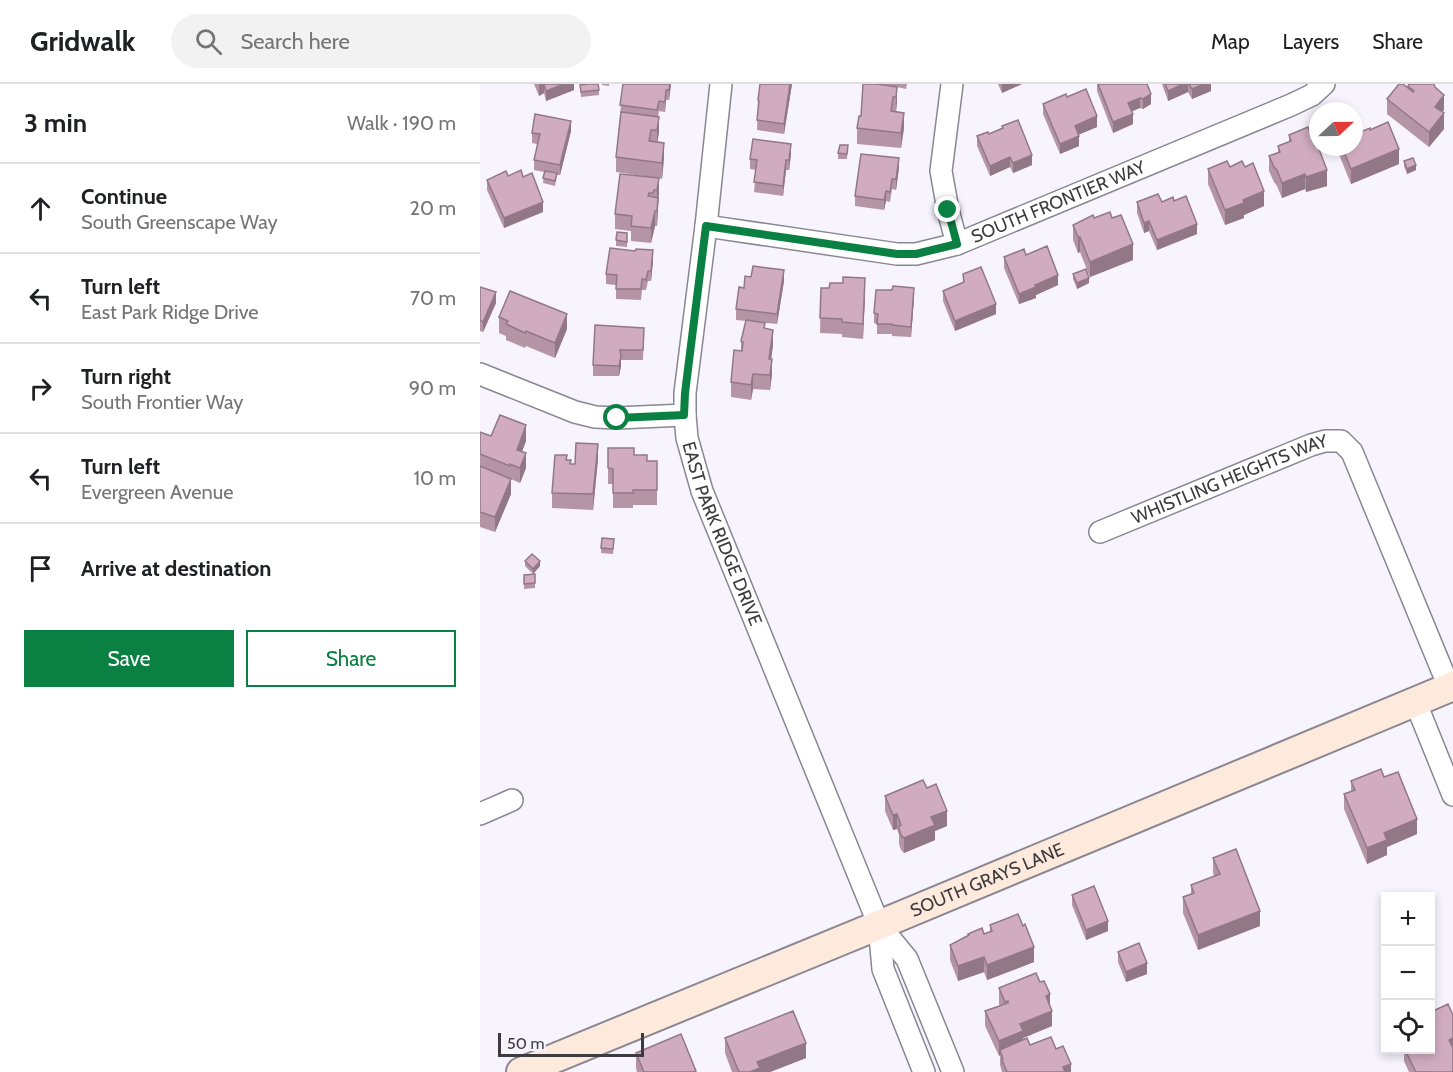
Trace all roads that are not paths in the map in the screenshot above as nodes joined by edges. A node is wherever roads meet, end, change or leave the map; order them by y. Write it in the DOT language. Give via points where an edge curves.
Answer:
graph roads {
  1 [pos="721,84"];
  2 [pos="952,84"];
  3 [pos="1324,84"];
  4 [pos="706,226"];
  5 [pos="957,244"];
  6 [pos="480,374"];
  7 [pos="684,415"];
  8 [pos="1100,532"];
  9 [pos="1451,686"];
  10 [pos="1415,701"];
  11 [pos="1453,795"];
  12 [pos="512,800"];
  13 [pos="480,814"];
  14 [pos="879,925"];
  15 [pos="521,1072"];
  16 [pos="924,1072"];
  17 [pos="953,1072"];
  1 -- 4 [label="street, EAST PARK RIDGE DRIVE"];
  2 -- 5 [label="street" via="941,171"];
  3 -- 5 [label="street, SOUTH FRONTIER WAY" via="1291,105"];
  4 -- 5 [label="street, SOUTH FRONTIER WAY" via="897,254 916,254"];
  4 -- 7 [label="street, EAST PARK RIDGE DRIVE"];
  6 -- 7 [label="street" via="595,417"];
  7 -- 14 [label="street, EAST PARK RIDGE DRIVE" via="702,491"];
  8 -- 9 [label="street, WHISTLING HEIGHTS WAY" via="1311,445 1341,441 1352,452"];
  9 -- 10 [label="street, SOUTH GRAYS LANE"];
  10 -- 11 [label="street"];
  10 -- 14 [label="street, SOUTH GRAYS LANE"];
  12 -- 13 [label="street"];
  14 -- 15 [label="street, SOUTH GRAYS LANE"];
  14 -- 16 [label="street, EAST PARK RIDGE DRIVE" via="883,969"];
  14 -- 17 [label="street, EAST PARK RIDGE DRIVE" via="908,958"];
}
